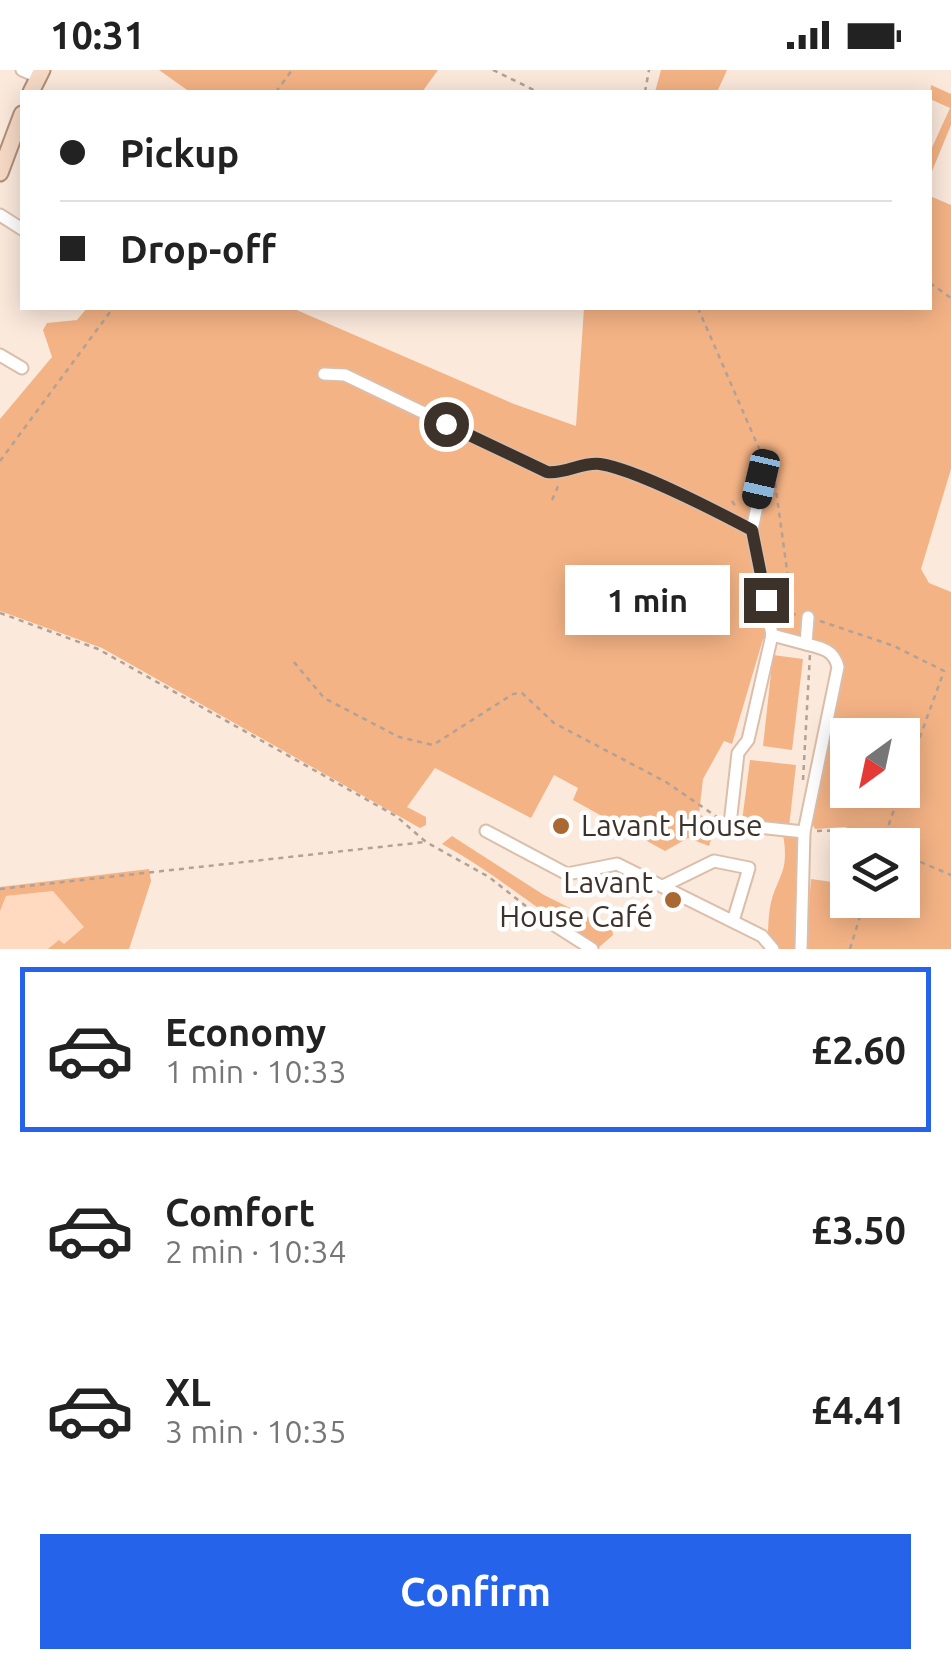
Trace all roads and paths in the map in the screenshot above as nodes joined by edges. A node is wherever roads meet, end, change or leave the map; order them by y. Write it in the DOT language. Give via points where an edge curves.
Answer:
graph roads {
  1 [pos="22,70"];
  2 [pos="493,70"];
  3 [pos="40,73"];
  4 [pos="534,90"];
  5 [pos="20,119"];
  6 [pos="0,174"];
  7 [pos="113,310"];
  8 [pos="0,355"];
  9 [pos="22,368"];
  10 [pos="324,374"];
  11 [pos="0,461"];
  12 [pos="766,462"];
  13 [pos="564,474"];
  14 [pos="552,500"];
  15 [pos="752,530"];
  16 [pos="0,614"];
  17 [pos="808,617"];
  18 [pos="772,635"];
  19 [pos="809,644"];
  20 [pos="294,662"];
  21 [pos="920,738"];
  22 [pos="802,793"];
  23 [pos="730,824"];
  24 [pos="830,831"];
  25 [pos="486,832"];
  26 [pos="804,832"];
  27 [pos="426,842"];
  28 [pos="920,861"];
  29 [pos="951,874"];
  30 [pos="662,886"];
  31 [pos="0,889"];
  32 [pos="542,917"];
  33 [pos="859,918"];
  34 [pos="733,921"];
  35 [pos="592,949"];
  36 [pos="773,949"];
  37 [pos="801,949"];
  38 [pos="850,949"];
  1 -- 3 [label="street"];
  2 -- 4 [label="path"];
  5 -- 6 [label="main road"];
  7 -- 11 [label="path"];
  8 -- 9 [label="street"];
  10 -- 13 [label="street" via="345,375 547,472"];
  12 -- 15 [label="street"];
  13 -- 14 [label="path"];
  13 -- 15 [label="street" via="600,464"];
  15 -- 18 [label="street"];
  16 -- 27 [label="path" via="98,649 396,816"];
  17 -- 19 [label="street"];
  17 -- 21 [label="path" via="944,671"];
  18 -- 19 [label="street"];
  18 -- 23 [label="street" via="748,740 738,754"];
  19 -- 22 [label="path"];
  19 -- 26 [label="street" via="836,656 838,667"];
  20 -- 23 [label="path" via="324,698 399,737 433,746 522,694 554,723"];
  23 -- 26 [label="street"];
  24 -- 26 [label="path"];
  25 -- 30 [label="street" via="567,874 617,864"];
  26 -- 37 [label="street"];
  27 -- 31 [label="path"];
  27 -- 32 [label="path"];
  28 -- 29 [label="path"];
  30 -- 34 [label="street"];
  30 -- 34 [label="street" via="714,861 750,868"];
  32 -- 35 [label="street"];
  33 -- 38 [label="path"];
  34 -- 36 [label="street"];
}
